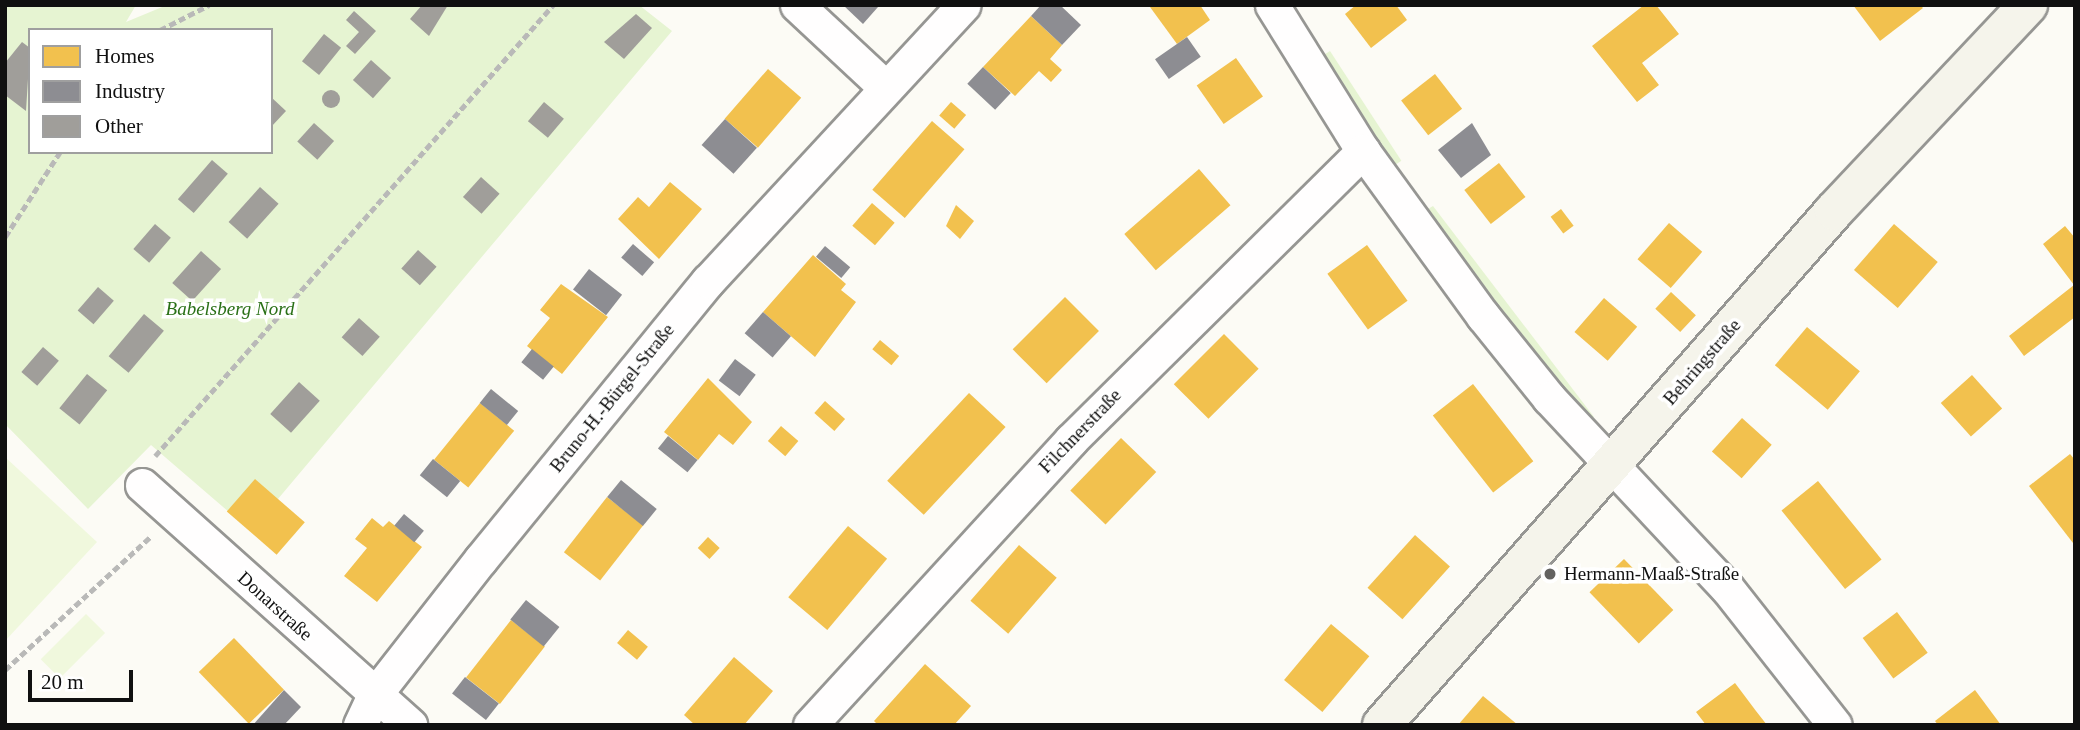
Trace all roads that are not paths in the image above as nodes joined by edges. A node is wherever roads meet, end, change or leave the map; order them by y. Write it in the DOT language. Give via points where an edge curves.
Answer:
graph roads {
  1 [pos="797,5"];
  2 [pos="964,5"];
  3 [pos="1272,5"];
  4 [pos="2028,5"];
  5 [pos="884,86"];
  6 [pos="1363,151"];
  7 [pos="1610,466"];
  8 [pos="142,485"];
  9 [pos="367,711"];
  10 [pos="411,725"];
  11 [pos="810,725"];
  12 [pos="1382,725"];
  13 [pos="1835,725"];
  1 -- 5 [label="street"];
  2 -- 5 [label="street, Bruno-H.-Bürgel-Straße"];
  3 -- 6 [label="street"];
  4 -- 7 [label="street, Behringstraße" via="1835,211"];
  5 -- 9 [label="street, Bruno-H.-Bürgel-Straße" via="701,290"];
  6 -- 7 [label="street" via="1483,316"];
  6 -- 11 [label="street, Filchnerstraße" via="1071,440"];
  7 -- 12 [label="street, Behringstraße"];
  7 -- 13 [label="street" via="1727,588"];
  8 -- 9 [label="street, Donarstraße"];
  9 -- 10 [label="street, Donarstraße"];
}
